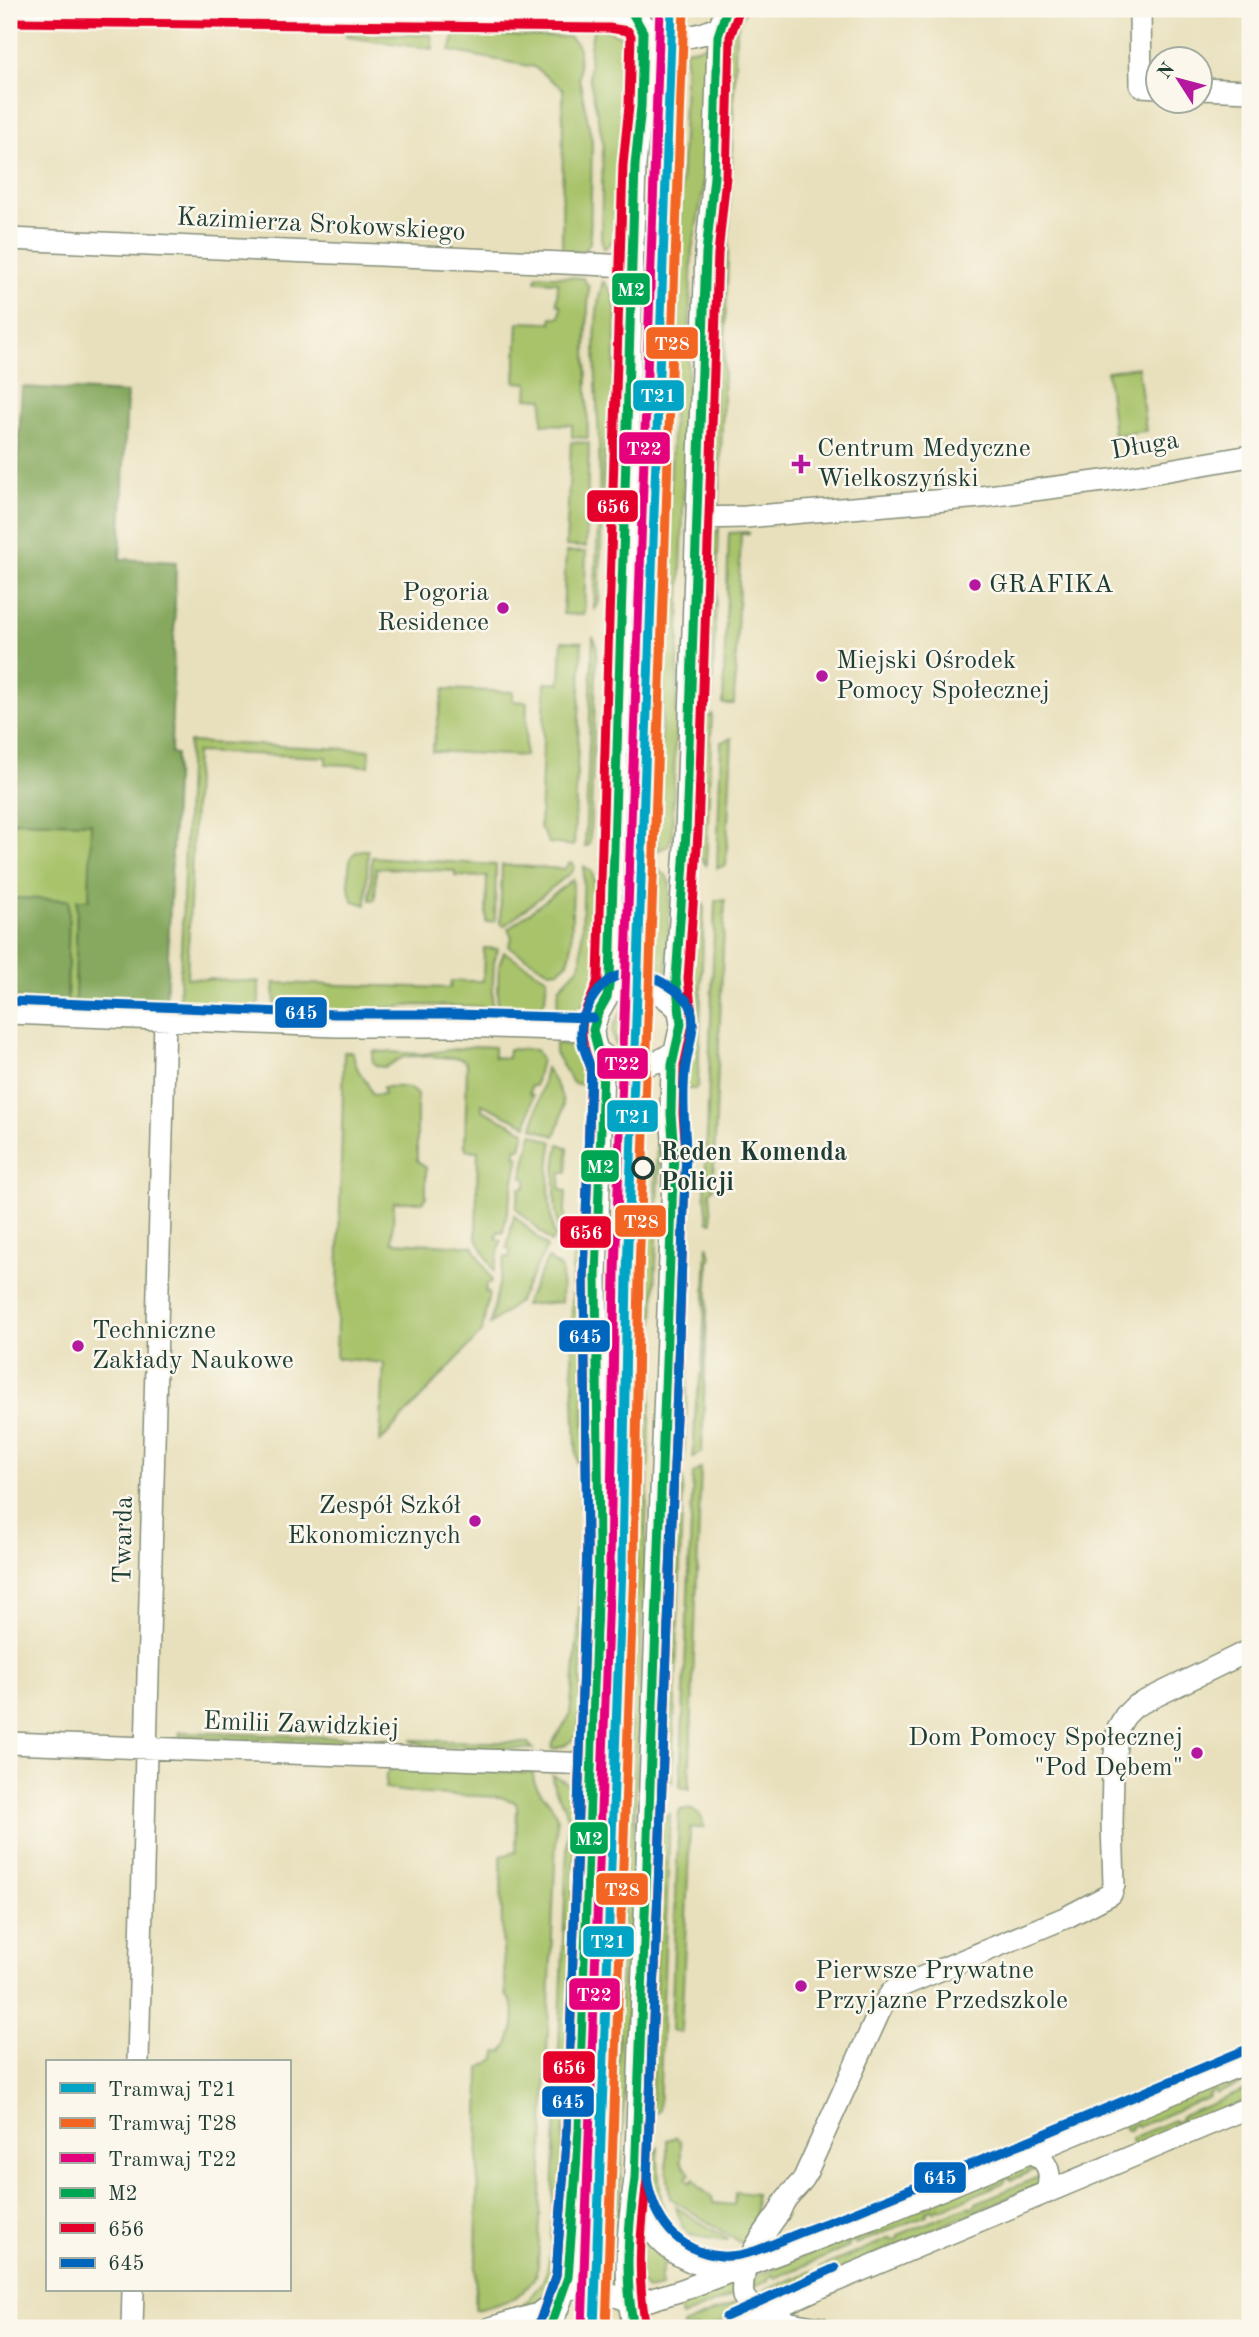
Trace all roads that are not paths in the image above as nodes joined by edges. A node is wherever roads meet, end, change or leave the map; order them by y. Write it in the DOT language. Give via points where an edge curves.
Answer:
graph roads {
  1 [pos="1140,9"];
  2 [pos="9,10"];
  3 [pos="196,10"];
  4 [pos="634,17"];
  5 [pos="723,17"];
  6 [pos="1144,86"];
  7 [pos="1214,90"];
  8 [pos="1250,91"];
  9 [pos="9,239"];
  10 [pos="632,266"];
  11 [pos="1250,456"];
  12 [pos="697,518"];
  13 [pos="608,993"];
  14 [pos="679,1010"];
  15 [pos="9,1013"];
  16 [pos="165,1019"];
  17 [pos="596,1040"];
  18 [pos="676,1050"];
  19 [pos="1250,1650"];
  20 [pos="9,1743"];
  21 [pos="146,1748"];
  22 [pos="592,1765"];
  23 [pos="138,2060"];
  24 [pos="1250,2061"];
  25 [pos="1250,2107"];
  26 [pos="1032,2152"];
  27 [pos="635,2179"];
  28 [pos="1046,2193"];
  29 [pos="779,2212"];
  30 [pos="799,2247"];
  31 [pos="746,2267"];
  32 [pos="814,2290"];
  33 [pos="133,2292"];
  34 [pos="564,2292"];
  35 [pos="628,2300"];
  36 [pos="762,2314"];
  37 [pos="132,2328"];
  38 [pos="490,2328"];
  39 [pos="550,2328"];
  40 [pos="634,2328"];
  41 [pos="731,2328"];
  42 [pos="820,2328"];
  1 -- 6 [label="street"];
  2 -- 3 [label="street"];
  3 -- 4 [label="street"];
  4 -- 5 [label="street" via="662,35 681,38 699,35"];
  4 -- 10 [label="street" via="643,32 643,46"];
  5 -- 12 [label="street" via="706,253"];
  7 -- 8 [label="street"];
  9 -- 10 [label="street, Kazimierza Srokowskiego"];
  10 -- 13 [label="street"];
  11 -- 12 [label="street, Długa" via="981,498"];
  12 -- 14 [label="street" via="676,979"];
  13 -- 14 [label="street" via="641,986"];
  13 -- 17 [label="street" via="597,1013"];
  14 -- 18 [label="street"];
  15 -- 16 [label="street"];
  16 -- 17 [label="street" via="456,1026"];
  16 -- 21 [label="street, Twarda"];
  17 -- 18 [label="street" via="614,1062 635,1067 652,1064"];
  17 -- 22 [label="street" via="603,1066 596,1277 600,1536"];
  18 -- 27 [label="street"];
  19 -- 29 [label="street" via="1135,1706 1118,1728 1111,1894 891,1993 804,2178"];
  20 -- 21 [label="street, Emilii Zawidzkiej"];
  21 -- 22 [label="street, Emilii Zawidzkiej"];
  21 -- 23 [label="street, Twarda"];
  22 -- 34 [label="street" via="579,2130"];
  24 -- 26 [label="street"];
  25 -- 28 [label="street"];
  26 -- 28 [label="street" via="1049,2168"];
  26 -- 30 [label="street"];
  27 -- 31 [label="street" via="645,2219 673,2253 703,2266"];
  27 -- 35 [label="street" via="628,2233"];
  28 -- 32 [label="street"];
  29 -- 30 [label="street" via="784,2240"];
  29 -- 31 [label="street"];
  30 -- 31 [label="street"];
  31 -- 35 [label="street" via="646,2301"];
  31 -- 36 [label="street" via="743,2295"];
  32 -- 36 [label="street"];
  32 -- 42 [label="street" via="809,2309"];
  33 -- 37 [label="street"];
  34 -- 35 [label="street" via="589,2288"];
  34 -- 38 [label="street" via="538,2314"];
  34 -- 39 [label="street"];
  35 -- 40 [label="street"];
  36 -- 41 [label="street"];
  36 -- 42 [label="street"];
}
